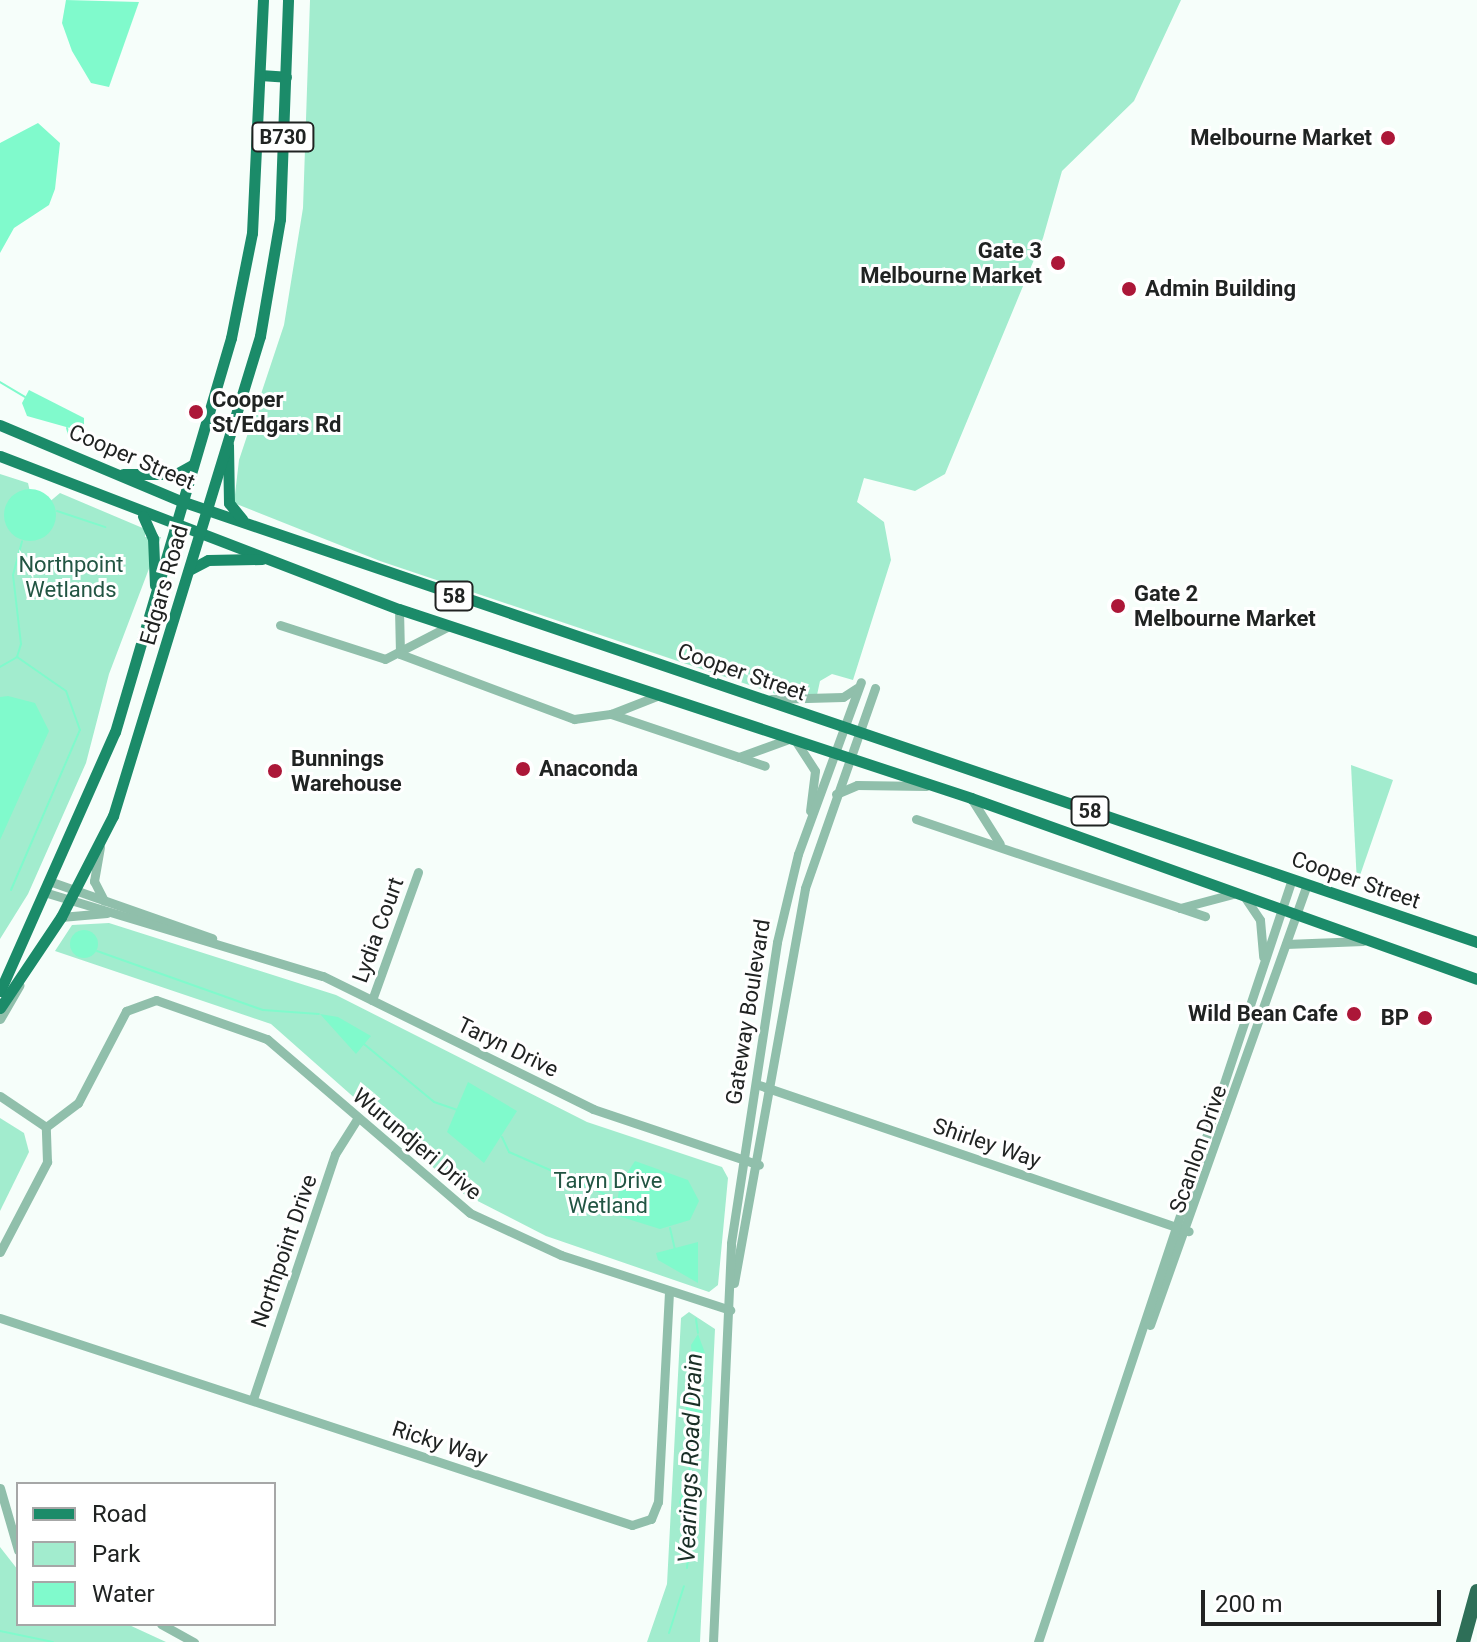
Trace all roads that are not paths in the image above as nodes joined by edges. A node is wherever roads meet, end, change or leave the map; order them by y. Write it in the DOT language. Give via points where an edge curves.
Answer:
graph roads {
  1 [pos="263,0"];
  2 [pos="288,0"];
  3 [pos="260,75"];
  4 [pos="286,77"];
  5 [pos="0,425"];
  6 [pos="229,428"];
  7 [pos="0,456"];
  8 [pos="192,465"];
  9 [pos="115,473"];
  10 [pos="181,501"];
  11 [pos="206,508"];
  12 [pos="143,516"];
  13 [pos="244,521"];
  14 [pos="174,527"];
  15 [pos="201,534"];
  16 [pos="271,559"];
  17 [pos="191,569"];
  18 [pos="155,593"];
  19 [pos="399,609"];
  20 [pos="280,625"];
  21 [pos="449,626"];
  22 [pos="400,654"];
  23 [pos="875,688"];
  24 [pos="657,696"];
  25 [pos="756,698"];
  26 [pos="611,714"];
  27 [pos="844,728"];
  28 [pos="859,733"];
  29 [pos="791,742"];
  30 [pos="834,755"];
  31 [pos="739,757"];
  32 [pos="849,758"];
  33 [pos="765,766"];
  34 [pos="938,786"];
  35 [pos="836,794"];
  36 [pos="971,798"];
  37 [pos="916,819"];
  38 [pos="806,830"];
  39 [pos="102,840"];
  40 [pos="1006,848"];
  41 [pos="418,872"];
  42 [pos="1292,879"];
  43 [pos="1307,884"];
  44 [pos="47,886"];
  45 [pos="1233,894"];
  46 [pos="73,896"];
  47 [pos="1246,899"];
  48 [pos="104,901"];
  49 [pos="1180,908"];
  50 [pos="1281,911"];
  51 [pos="107,913"];
  52 [pos="1205,916"];
  53 [pos="1296,916"];
  54 [pos="61,917"];
  55 [pos="777,942"];
  56 [pos="1370,942"];
  57 [pos="1477,942"];
  58 [pos="792,943"];
  59 [pos="1286,944"];
  60 [pos="260,956"];
  61 [pos="1264,964"];
  62 [pos="28,967"];
  63 [pos="1477,979"];
  64 [pos="0,991"];
  65 [pos="372,1000"];
  66 [pos="0,1008"];
  67 [pos="0,1019"];
  68 [pos="756,1084"];
  69 [pos="773,1089"];
  70 [pos="0,1096"];
  71 [pos="357,1119"];
  72 [pos="46,1127"];
  73 [pos="743,1160"];
  74 [pos="759,1165"];
  75 [pos="1174,1226"];
  76 [pos="1189,1231"];
  77 [pos="0,1252"];
  78 [pos="669,1291"];
  79 [pos="730,1310"];
  80 [pos="0,1318"];
  81 [pos="1134,1362"];
  82 [pos="253,1399"];
  83 [pos="0,1488"];
  84 [pos="16,1543"];
  85 [pos="1477,1591"];
  86 [pos="1477,1619"];
  87 [pos="165,1626"];
  88 [pos="194,1642"];
  89 [pos="713,1642"];
  90 [pos="1038,1642"];
  91 [pos="1466,1642"];
  1 -- 3 [label="main road, Edgars Road / B730"];
  2 -- 4 [label="main road, Edgars Road / B730"];
  3 -- 4 [label="main road"];
  3 -- 8 [label="main road, Edgars Road / B730" via="246,275"];
  4 -- 6 [label="main road, Edgars Road / B730" via="274,273"];
  5 -- 9 [label="main road, Cooper Street / 58"];
  6 -- 11 [label="main road, Edgars Road / B730"];
  6 -- 13 [label="main road" via="229,503"];
  7 -- 12 [label="main road, 58"];
  8 -- 9 [label="main road" via="171,475"];
  8 -- 10 [label="main road, Edgars Road / B730"];
  9 -- 10 [label="main road, Cooper Street / 58"];
  10 -- 11 [label="main road, Cooper Street / 58"];
  10 -- 14 [label="main road, Edgars Road / B730"];
  11 -- 13 [label="main road, Cooper Street / 58"];
  11 -- 15 [label="main road, Edgars Road / B730"];
  12 -- 14 [label="main road, 58"];
  12 -- 18 [label="main road" via="153,538"];
  13 -- 25 [label="main road, Cooper Street / 58"];
  14 -- 15 [label="main road, 58"];
  14 -- 18 [label="main road, Edgars Road"];
  15 -- 16 [label="main road, 58"];
  15 -- 17 [label="main road, Edgars Road"];
  16 -- 17 [label="main road" via="208,560"];
  16 -- 19 [label="main road, 58"];
  17 -- 39 [label="main road, Edgars Road"];
  18 -- 44 [label="main road, Edgars Road" via="115,732"];
  19 -- 21 [label="main road, 58"];
  19 -- 22 [label="street"];
  20 -- 22 [label="street" via="379,658"];
  21 -- 22 [label="street"];
  21 -- 24 [label="main road, 58"];
  22 -- 26 [label="street" via="574,719"];
  23 -- 28 [label="street, Gateway Boulevard"];
  24 -- 26 [label="street"];
  24 -- 29 [label="main road, 58"];
  25 -- 27 [label="main road, Cooper Street / 58"];
  25 -- 27 [label="street, Gateway Boulevard" via="843,697 861,682"];
  26 -- 31 [label="street"];
  27 -- 28 [label="main road, Cooper Street / 58"];
  27 -- 30 [label="street, Gateway Boulevard"];
  28 -- 32 [label="street, Gateway Boulevard"];
  28 -- 42 [label="main road, Cooper Street / 58"];
  29 -- 30 [label="main road, 58"];
  29 -- 31 [label="street"];
  29 -- 38 [label="street" via="815,771"];
  30 -- 32 [label="main road, 58"];
  30 -- 38 [label="street, Gateway Boulevard"];
  31 -- 33 [label="street"];
  32 -- 34 [label="main road, 58"];
  32 -- 35 [label="street, Gateway Boulevard"];
  34 -- 35 [label="street" via="857,785"];
  34 -- 36 [label="main road, 58"];
  35 -- 58 [label="street, Gateway Boulevard"];
  36 -- 40 [label="street"];
  36 -- 45 [label="main road, 58"];
  37 -- 40 [label="street"];
  38 -- 55 [label="street, Gateway Boulevard"];
  39 -- 46 [label="main road, Edgars Road"];
  39 -- 48 [label="street" via="94,881"];
  40 -- 49 [label="street"];
  41 -- 65 [label="street, Lydia Court"];
  42 -- 43 [label="main road, Cooper Street / 58"];
  42 -- 50 [label="street, Scanlon Drive"];
  43 -- 53 [label="street, Scanlon Drive"];
  43 -- 57 [label="main road, Cooper Street / 58"];
  44 -- 46 [label="street, Taryn Drive"];
  44 -- 64 [label="main road, Edgars Road"];
  45 -- 47 [label="main road, 58"];
  45 -- 49 [label="street"];
  46 -- 48 [label="street, Taryn Drive"];
  46 -- 51 [label="street, Taryn Drive"];
  46 -- 54 [label="main road, Edgars Road"];
  47 -- 50 [label="main road, 58"];
  47 -- 61 [label="street, Scanlon Drive" via="1260,920"];
  48 -- 60 [label="street, Taryn Drive"];
  49 -- 52 [label="street"];
  50 -- 53 [label="main road, 58"];
  50 -- 61 [label="street, Scanlon Drive"];
  51 -- 54 [label="street"];
  51 -- 60 [label="street, Taryn Drive"];
  53 -- 56 [label="main road, 58"];
  53 -- 59 [label="street, Scanlon Drive"];
  54 -- 62 [label="main road, Edgars Road"];
  55 -- 58 [label="street"];
  55 -- 68 [label="street, Gateway Boulevard"];
  56 -- 59 [label="street"];
  56 -- 63 [label="main road, 58"];
  58 -- 69 [label="street, Gateway Boulevard"];
  59 -- 76 [label="street, Scanlon Drive"];
  60 -- 65 [label="street, Taryn Drive"];
  61 -- 75 [label="street, Scanlon Drive"];
  62 -- 66 [label="main road, Edgars Road"];
  62 -- 67 [label="street"];
  65 -- 73 [label="street, Taryn Drive" via="593,1109"];
  68 -- 69 [label="street, Shirley Way"];
  68 -- 73 [label="street, Gateway Boulevard"];
  69 -- 74 [label="street, Gateway Boulevard"];
  69 -- 75 [label="street, Shirley Way"];
  70 -- 72 [label="street"];
  71 -- 72 [label="street, Wurundjeri Drive" via="267,1039 142,1001 121,1018 78,1103"];
  71 -- 78 [label="street, Wurundjeri Drive" via="470,1213 549,1250"];
  71 -- 82 [label="street, Northpoint Drive" via="335,1154"];
  72 -- 77 [label="street" via="47,1162"];
  73 -- 74 [label="street, Taryn Drive"];
  73 -- 79 [label="street, Gateway Boulevard"];
  74 -- 79 [label="street, Gateway Boulevard"];
  75 -- 76 [label="street, Shirley Way"];
  75 -- 81 [label="street, Scanlon Drive"];
  76 -- 81 [label="street, Scanlon Drive"];
  78 -- 79 [label="street, Wurundjeri Drive"];
  78 -- 82 [label="street, Ricky Way" via="658,1502 638,1525"];
  79 -- 89 [label="street, Gateway Boulevard"];
  80 -- 82 [label="street, Ricky Way"];
  81 -- 90 [label="street, Scanlon Drive"];
  83 -- 84 [label="street"];
  85 -- 91 [label="highway"];
  86 -- 91 [label="highway"];
  87 -- 88 [label="street"];
}
